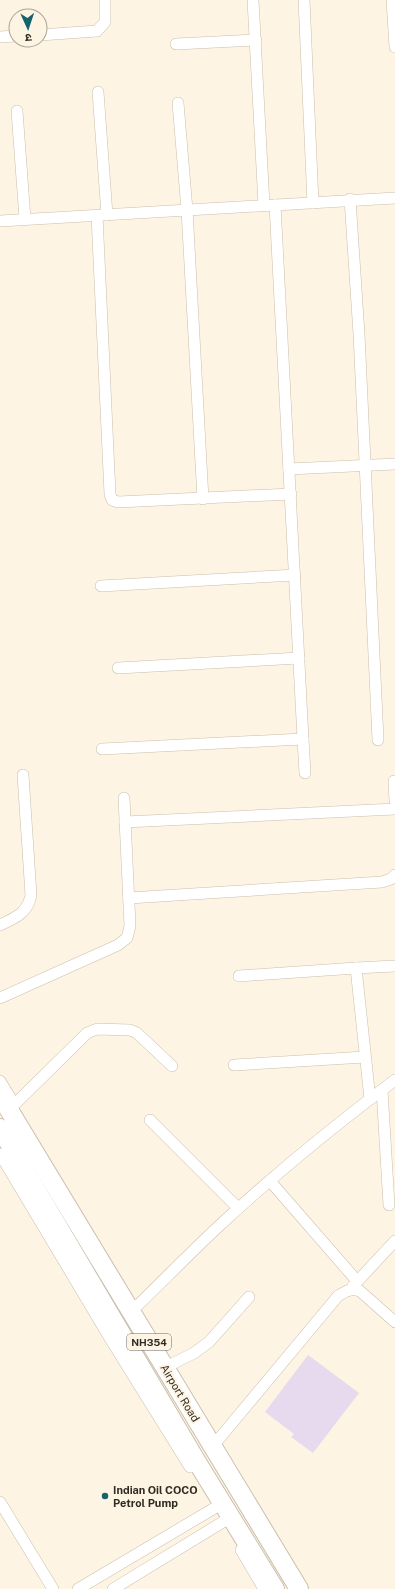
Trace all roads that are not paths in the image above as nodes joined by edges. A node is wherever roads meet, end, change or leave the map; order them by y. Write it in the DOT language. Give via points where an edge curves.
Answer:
graph roads {
  1 [pos="105,0"];
  2 [pos="253,0"];
  3 [pos="304,0"];
  4 [pos="392,0"];
  5 [pos="48,34"];
  6 [pos="256,40"];
  7 [pos="176,44"];
  8 [pos="395,47"];
  9 [pos="98,92"];
  10 [pos="178,103"];
  11 [pos="17,112"];
  12 [pos="395,198"];
  13 [pos="350,199"];
  14 [pos="313,203"];
  15 [pos="270,205"];
  16 [pos="187,210"];
  17 [pos="102,215"];
  18 [pos="25,219"];
  19 [pos="0,220"];
  20 [pos="395,464"];
  21 [pos="365,466"];
  22 [pos="289,469"];
  23 [pos="291,494"];
  24 [pos="203,499"];
  25 [pos="295,575"];
  26 [pos="101,586"];
  27 [pos="299,658"];
  28 [pos="118,668"];
  29 [pos="303,739"];
  30 [pos="378,740"];
  31 [pos="102,749"];
  32 [pos="305,773"];
  33 [pos="23,775"];
  34 [pos="394,781"];
  35 [pos="124,798"];
  36 [pos="395,801"];
  37 [pos="395,809"];
  38 [pos="125,822"];
  39 [pos="395,875"];
  40 [pos="129,898"];
  41 [pos="0,925"];
  42 [pos="395,966"];
  43 [pos="356,968"];
  44 [pos="239,976"];
  45 [pos="0,998"];
  46 [pos="365,1057"];
  47 [pos="234,1065"];
  48 [pos="172,1066"];
  49 [pos="395,1080"];
  50 [pos="0,1081"];
  51 [pos="382,1090"];
  52 [pos="370,1099"];
  53 [pos="7,1100"];
  54 [pos="150,1120"];
  55 [pos="0,1128"];
  56 [pos="0,1154"];
  57 [pos="270,1181"];
  58 [pos="389,1205"];
  59 [pos="238,1208"];
  60 [pos="395,1241"];
  61 [pos="357,1281"];
  62 [pos="349,1290"];
  63 [pos="249,1297"];
  64 [pos="136,1307"];
  65 [pos="395,1322"];
  66 [pos="172,1364"];
  67 [pos="215,1443"];
  68 [pos="194,1465"];
  69 [pos="0,1502"];
  70 [pos="223,1512"];
  71 [pos="53,1589"];
  72 [pos="78,1589"];
  73 [pos="113,1589"];
  74 [pos="264,1589"];
  75 [pos="275,1589"];
  76 [pos="298,1589"];
  77 [pos="307,1589"];
  1 -- 5 [label="street" via="105,22 97,31"];
  2 -- 6 [label="street"];
  3 -- 14 [label="street"];
  4 -- 8 [label="street"];
  6 -- 7 [label="street"];
  6 -- 15 [label="street"];
  9 -- 17 [label="street"];
  10 -- 16 [label="street"];
  11 -- 18 [label="street"];
  12 -- 13 [label="street"];
  13 -- 14 [label="street"];
  13 -- 21 [label="street"];
  14 -- 15 [label="street"];
  15 -- 16 [label="street"];
  15 -- 22 [label="street"];
  16 -- 17 [label="street"];
  16 -- 24 [label="street"];
  17 -- 18 [label="street"];
  17 -- 24 [label="street" via="111,497 114,502"];
  18 -- 19 [label="street"];
  20 -- 21 [label="street"];
  21 -- 22 [label="street"];
  21 -- 30 [label="street"];
  22 -- 23 [label="street"];
  23 -- 24 [label="street"];
  23 -- 25 [label="street"];
  25 -- 26 [label="street"];
  25 -- 27 [label="street"];
  27 -- 28 [label="street"];
  27 -- 29 [label="street"];
  29 -- 31 [label="street"];
  29 -- 32 [label="street"];
  33 -- 41 [label="street" via="31,895 24,912"];
  34 -- 36 [label="street"];
  35 -- 38 [label="street"];
  37 -- 38 [label="street"];
  38 -- 40 [label="street"];
  39 -- 40 [label="street" via="382,882"];
  40 -- 45 [label="street" via="130,932 123,942"];
  42 -- 43 [label="street"];
  43 -- 44 [label="street"];
  43 -- 46 [label="street"];
  46 -- 47 [label="street"];
  46 -- 52 [label="street"];
  48 -- 53 [label="street" via="137,1033 130,1030 92,1030"];
  49 -- 51 [label="street"];
  50 -- 53 [label="street"];
  51 -- 52 [label="street"];
  51 -- 58 [label="street"];
  52 -- 57 [label="street"];
  53 -- 64 [label="street"];
  53 -- 67 [label="highway, Airport Road / NH354"];
  54 -- 59 [label="street"];
  55 -- 68 [label="highway, Airport Road / NH354"];
  56 -- 68 [label="street" via="111,1340"];
  57 -- 59 [label="street"];
  57 -- 61 [label="street"];
  59 -- 64 [label="street"];
  60 -- 61 [label="street"];
  61 -- 62 [label="street"];
  62 -- 65 [label="street" via="360,1291"];
  62 -- 67 [label="street" via="338,1296"];
  63 -- 66 [label="street" via="209,1342"];
  64 -- 66 [label="street"];
  66 -- 67 [label="street"];
  67 -- 68 [label="highway"];
  67 -- 76 [label="highway, Airport Road / NH354"];
  67 -- 77 [label="street"];
  68 -- 70 [label="highway, Airport Road / NH354"];
  69 -- 71 [label="street"];
  70 -- 72 [label="street"];
  70 -- 73 [label="street"];
  70 -- 74 [label="street"];
  70 -- 75 [label="highway, Airport Road / NH354"];
}
